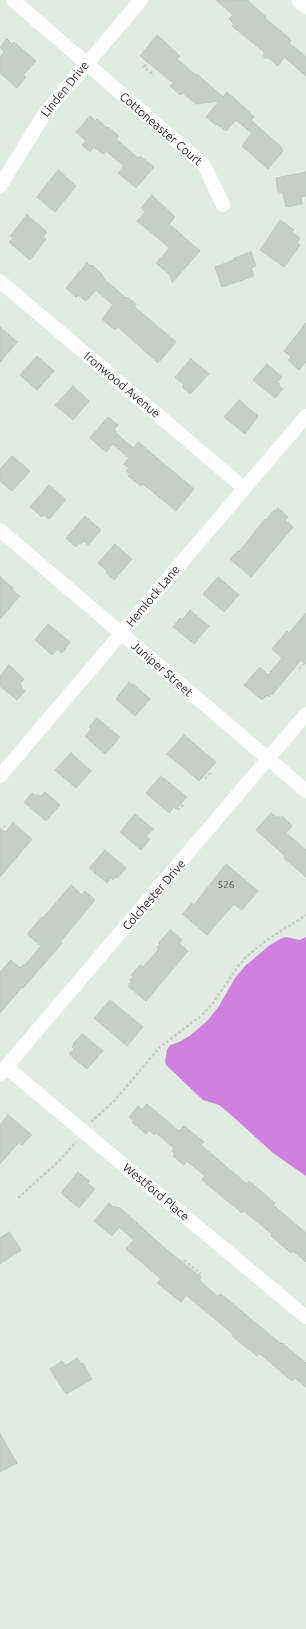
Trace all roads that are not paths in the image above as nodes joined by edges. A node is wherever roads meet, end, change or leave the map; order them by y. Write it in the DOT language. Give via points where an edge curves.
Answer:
graph roads {
  1 [pos="13,0"];
  2 [pos="141,0"];
  3 [pos="298,0"];
  4 [pos="306,7"];
  5 [pos="86,63"];
  6 [pos="0,186"];
  7 [pos="223,205"];
  8 [pos="0,281"];
  9 [pos="306,416"];
  10 [pos="244,488"];
  11 [pos="0,530"];
  12 [pos="121,633"];
  13 [pos="306,714"];
  14 [pos="268,759"];
  15 [pos="0,776"];
  16 [pos="306,791"];
  17 [pos="3,1071"];
  18 [pos="306,1317"];
  1 -- 5 [label="street, Cottoneaster Court"];
  2 -- 5 [label="street, Linden Drive"];
  3 -- 4 [label="street"];
  5 -- 6 [label="street, Linden Drive" via="45,113"];
  5 -- 7 [label="street, Cottoneaster Court" via="204,165"];
  8 -- 10 [label="street, Ironwood Avenue"];
  9 -- 10 [label="street, Hemlock Lane"];
  10 -- 12 [label="street, Hemlock Lane"];
  11 -- 12 [label="street, Juniper Street"];
  12 -- 14 [label="street, Juniper Street"];
  12 -- 15 [label="street, Hemlock Lane"];
  13 -- 14 [label="street, Colchester Drive"];
  14 -- 16 [label="street, Juniper Street"];
  14 -- 17 [label="street, Colchester Drive"];
  17 -- 18 [label="street, Westford Place"];
}
